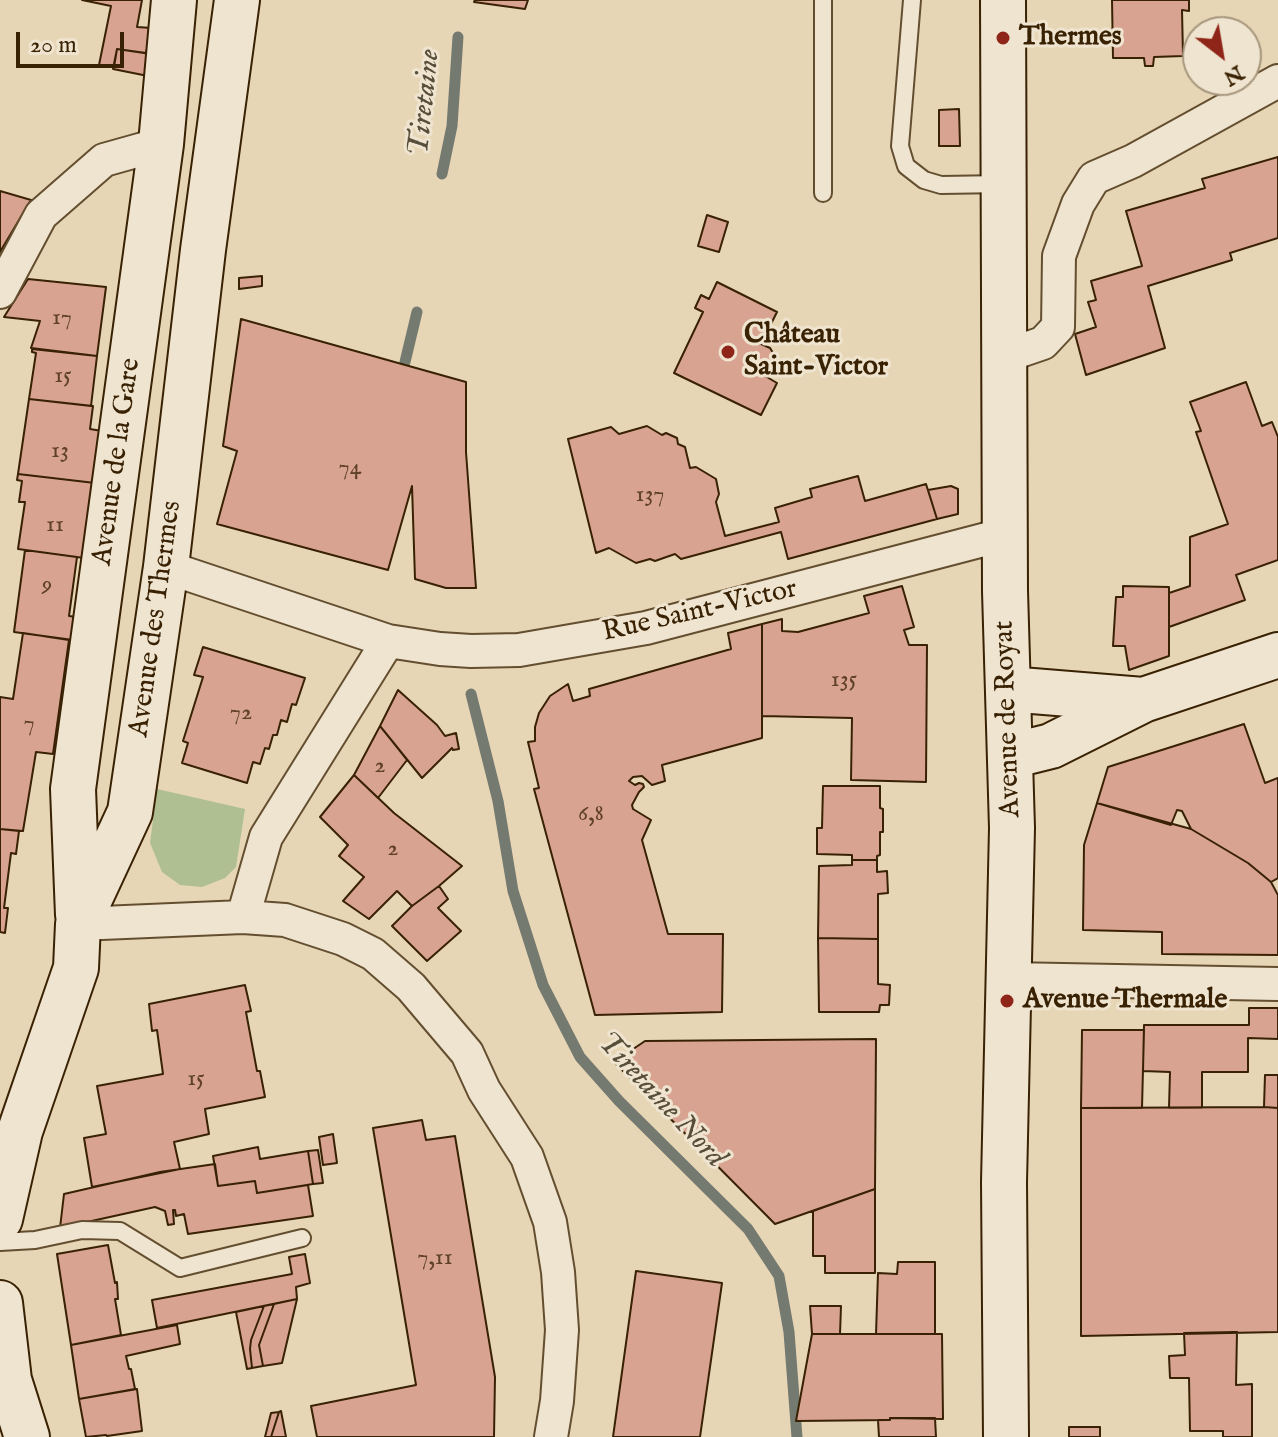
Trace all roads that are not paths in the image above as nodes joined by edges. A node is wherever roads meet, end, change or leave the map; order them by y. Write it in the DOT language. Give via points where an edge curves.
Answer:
graph roads {
  1 [pos="174,0"];
  2 [pos="237,0"];
  3 [pos="823,0"];
  4 [pos="912,0"];
  5 [pos="1003,0"];
  6 [pos="1278,81"];
  7 [pos="161,144"];
  8 [pos="1003,184"];
  9 [pos="823,193"];
  10 [pos="0,292"];
  11 [pos="1005,356"];
  12 [pos="1006,534"];
  13 [pos="166,567"];
  14 [pos="388,641"];
  15 [pos="1278,655"];
  16 [pos="1008,689"];
  17 [pos="1143,700"];
  18 [pos="1011,756"];
  19 [pos="243,917"];
  20 [pos="78,924"];
  21 [pos="1009,979"];
  22 [pos="1278,984"];
  23 [pos="10,1130"];
  24 [pos="0,1219"];
  25 [pos="302,1238"];
  26 [pos="0,1242"];
  27 [pos="0,1303"];
  28 [pos="5,1378"];
  29 [pos="27,1437"];
  30 [pos="551,1437"];
  31 [pos="1006,1437"];
  1 -- 7 [label="street, Avenue de la Gare"];
  2 -- 13 [label="street, Avenue des Thermes"];
  3 -- 9 [label="lane"];
  4 -- 8 [label="lane" via="900,146 906,166 941,185"];
  5 -- 8 [label="street, Avenue de Royat"];
  6 -- 11 [label="street" via="1094,178 1059,256 1058,327 1043,343"];
  7 -- 10 [label="street" via="104,160 41,215"];
  7 -- 20 [label="street, Avenue de la Gare" via="73,789"];
  8 -- 11 [label="street, Avenue de Royat"];
  11 -- 12 [label="street, Avenue de Royat"];
  12 -- 14 [label="street, Rue Saint-Victor" via="646,628 519,650 440,649"];
  12 -- 16 [label="street, Avenue de Royat"];
  13 -- 14 [label="street, Rue Saint-Victor"];
  13 -- 20 [label="street, Avenue des Thermes" via="130,812"];
  14 -- 19 [label="street" via="266,837"];
  15 -- 17 [label="street"];
  16 -- 17 [label="street"];
  16 -- 18 [label="street, Avenue de Royat"];
  17 -- 18 [label="street" via="1051,746"];
  18 -- 21 [label="street, Avenue de Royat"];
  19 -- 20 [label="street"];
  19 -- 30 [label="street" via="285,920 373,954 411,987 467,1053 527,1157 550,1222 562,1330"];
  20 -- 23 [label="street, Avenue des Thermes" via="76,968"];
  21 -- 22 [label="street"];
  21 -- 31 [label="street, Avenue de Royat"];
  23 -- 24 [label="street, Avenue des Thermes"];
  25 -- 26 [label="lane" via="180,1268 120,1231 82,1230"];
  27 -- 28 [label="street"];
  28 -- 29 [label="street"];
}
